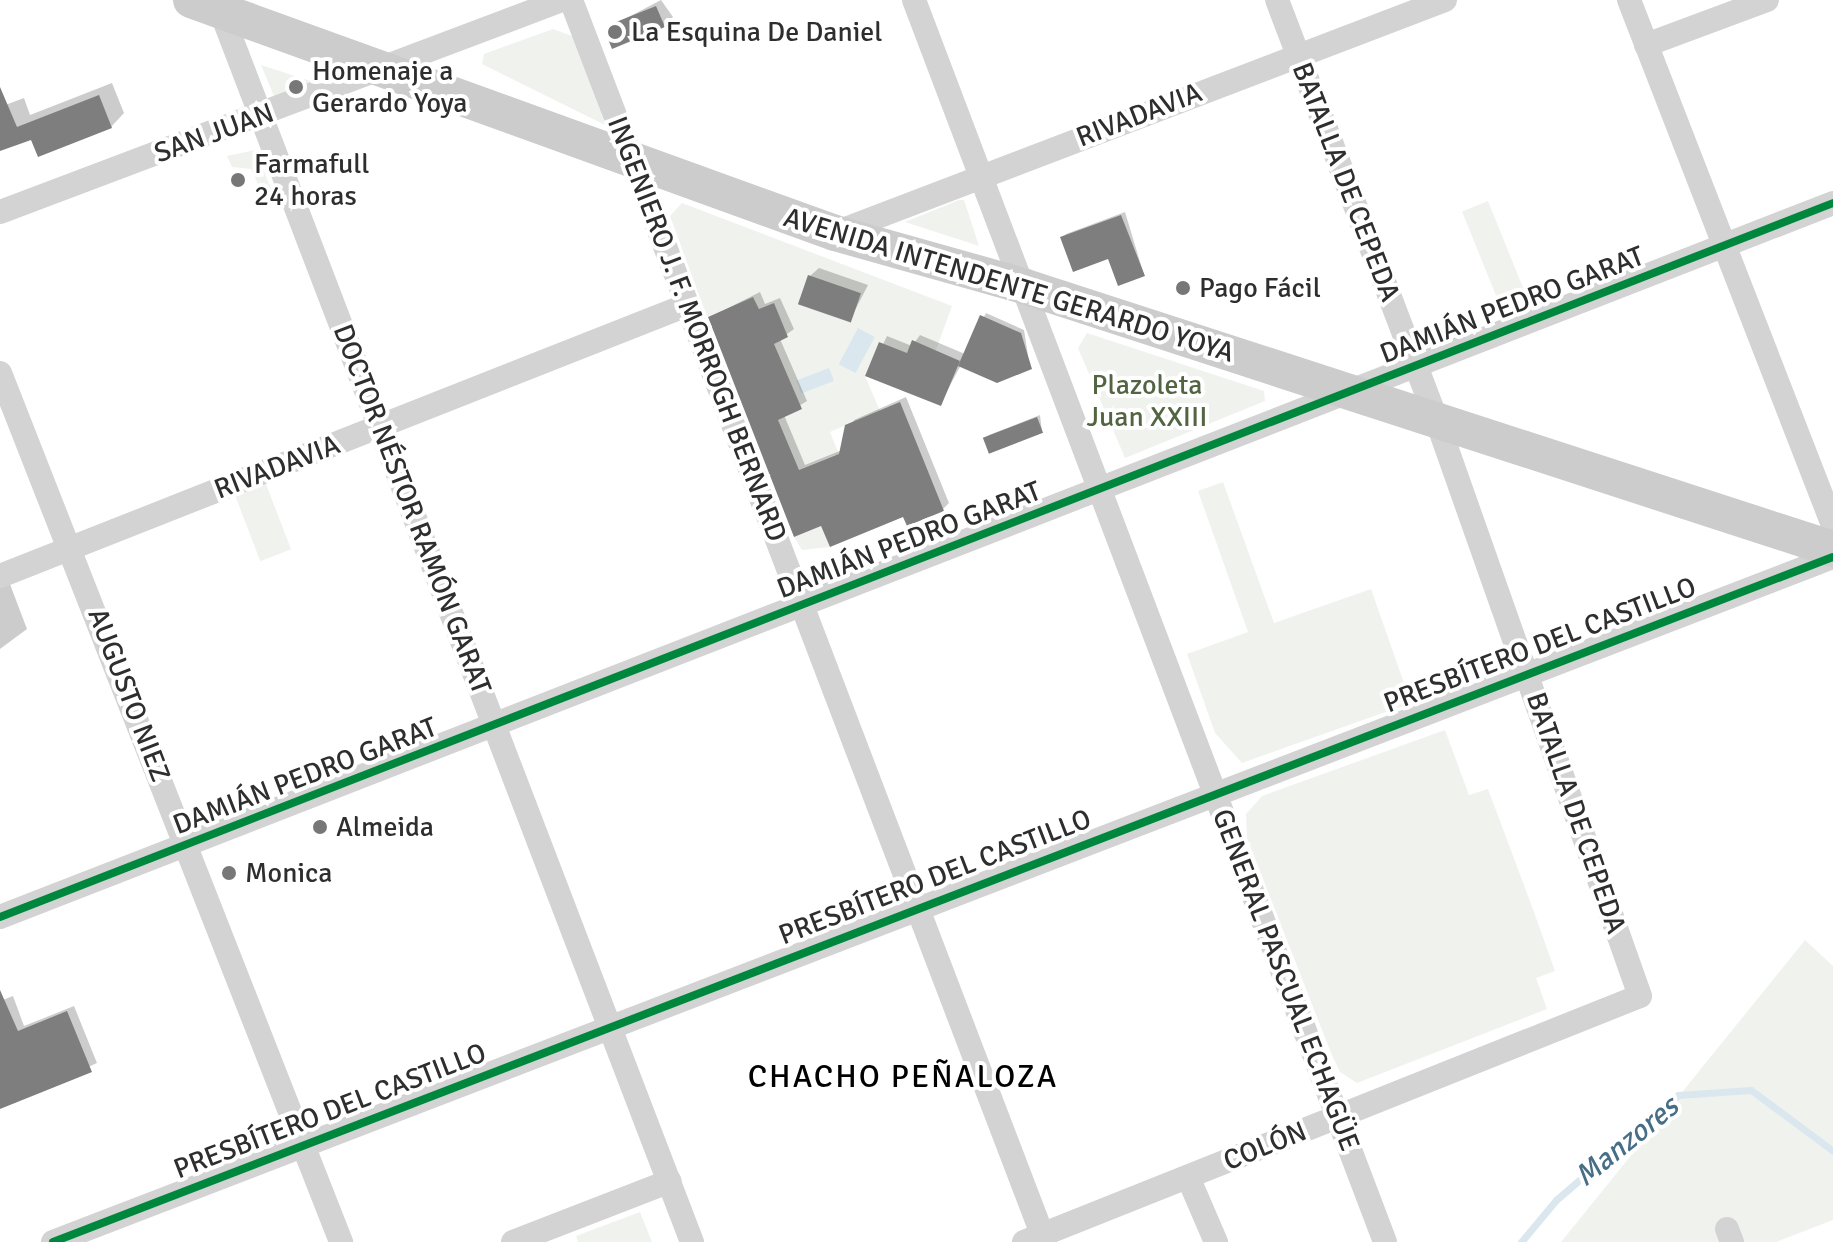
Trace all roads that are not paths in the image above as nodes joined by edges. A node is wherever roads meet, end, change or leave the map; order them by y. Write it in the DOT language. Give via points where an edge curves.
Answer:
graph roads {
  1 [pos="562,0"];
  2 [pos="571,0"];
  3 [pos="914,0"];
  4 [pos="1277,0"];
  5 [pos="1445,0"];
  6 [pos="1629,0"];
  7 [pos="1767,0"];
  8 [pos="210,3"];
  9 [pos="1646,45"];
  10 [pos="1298,55"];
  11 [pos="374,72"];
  12 [pos="261,116"];
  13 [pos="634,162"];
  14 [pos="980,174"];
  15 [pos="1833,203"];
  16 [pos="0,212"];
  17 [pos="835,233"];
  18 [pos="1724,246"];
  19 [pos="1023,286"];
  20 [pos="687,305"];
  21 [pos="1416,366"];
  22 [pos="0,373"];
  23 [pos="1347,393"];
  24 [pos="1437,421"];
  25 [pos="380,427"];
  26 [pos="1100,489"];
  27 [pos="1833,525"];
  28 [pos="72,547"];
  29 [pos="1833,549"];
  30 [pos="1833,557"];
  31 [pos="0,576"];
  32 [pos="802,606"];
  33 [pos="1527,674"];
  34 [pos="495,726"];
  35 [pos="1215,793"];
  36 [pos="188,845"];
  37 [pos="918,907"];
  38 [pos="0,917"];
  39 [pos="1640,996"];
  40 [pos="612,1026"];
  41 [pos="1338,1117"];
  42 [pos="305,1145"];
  43 [pos="1188,1177"];
  44 [pos="670,1181"];
  45 [pos="1037,1240"];
  46 [pos="53,1242"];
  47 [pos="341,1242"];
  48 [pos="513,1242"];
  49 [pos="692,1242"];
  50 [pos="1216,1242"];
  51 [pos="1385,1242"];
  1 -- 11 [label="street, SAN JUAN"];
  2 -- 13 [label="street, INGENIERO J. F. MORROGH BERNARD"];
  3 -- 14 [label="street, GENERAL PASCUAL ECHAGÜE"];
  4 -- 10 [label="street, BATALLA DE CEPEDA"];
  5 -- 10 [label="street, RIVADAVIA"];
  6 -- 9 [label="street"];
  7 -- 9 [label="street"];
  8 -- 11 [label="main road, AVENIDA INTENDENTE GERARDO YOYA"];
  8 -- 12 [label="street, DOCTOR NÉSTOR RAMÓN GARAT"];
  9 -- 18 [label="street"];
  10 -- 14 [label="street, RIVADAVIA"];
  10 -- 21 [label="street, BATALLA DE CEPEDA"];
  11 -- 12 [label="street, SAN JUAN"];
  11 -- 13 [label="main road, AVENIDA INTENDENTE GERARDO YOYA"];
  12 -- 16 [label="street, SAN JUAN"];
  12 -- 25 [label="street, DOCTOR NÉSTOR RAMÓN GARAT"];
  13 -- 17 [label="main road, AVENIDA INTENDENTE GERARDO YOYA"];
  13 -- 20 [label="street, INGENIERO J. F. MORROGH BERNARD"];
  14 -- 17 [label="street, RIVADAVIA"];
  14 -- 19 [label="street, GENERAL PASCUAL ECHAGÜE"];
  15 -- 18 [label="street, DAMIÁN PEDRO GARAT"];
  17 -- 19 [label="main road, AVENIDA INTENDENTE GERARDO YOYA"];
  18 -- 21 [label="street, DAMIÁN PEDRO GARAT"];
  18 -- 27 [label="street"];
  19 -- 23 [label="main road, AVENIDA INTENDENTE GERARDO YOYA"];
  19 -- 26 [label="street, GENERAL PASCUAL ECHAGÜE"];
  20 -- 25 [label="street, RIVADAVIA"];
  20 -- 32 [label="street, INGENIERO J. F. MORROGH BERNARD"];
  21 -- 23 [label="street, DAMIÁN PEDRO GARAT"];
  21 -- 24 [label="street, BATALLA DE CEPEDA"];
  22 -- 28 [label="street, AUGUSTO NIEZ"];
  23 -- 24 [label="main road, AVENIDA INTENDENTE GERARDO YOYA"];
  23 -- 26 [label="street, DAMIÁN PEDRO GARAT"];
  24 -- 29 [label="main road, AVENIDA INTENDENTE GERARDO YOYA"];
  24 -- 33 [label="street, BATALLA DE CEPEDA"];
  25 -- 28 [label="street, RIVADAVIA"];
  25 -- 34 [label="street, DOCTOR NÉSTOR RAMÓN GARAT"];
  26 -- 32 [label="street, DAMIÁN PEDRO GARAT"];
  26 -- 35 [label="street, GENERAL PASCUAL ECHAGÜE"];
  28 -- 31 [label="street, RIVADAVIA"];
  28 -- 36 [label="street, AUGUSTO NIEZ"];
  30 -- 33 [label="street, PRESBÍTERO DEL CASTILLO"];
  32 -- 34 [label="street, DAMIÁN PEDRO GARAT"];
  32 -- 37 [label="street, INGENIERO J. F. MORROGH BERNARD"];
  33 -- 35 [label="street, PRESBÍTERO DEL CASTILLO"];
  33 -- 39 [label="street, BATALLA DE CEPEDA"];
  34 -- 36 [label="street, DAMIÁN PEDRO GARAT"];
  34 -- 40 [label="street, DOCTOR NÉSTOR RAMÓN GARAT"];
  35 -- 37 [label="street, PRESBÍTERO DEL CASTILLO"];
  35 -- 41 [label="street, GENERAL PASCUAL ECHAGÜE"];
  36 -- 38 [label="street, DAMIÁN PEDRO GARAT"];
  36 -- 42 [label="street, AUGUSTO NIEZ"];
  37 -- 40 [label="street, PRESBÍTERO DEL CASTILLO"];
  37 -- 45 [label="street, INGENIERO J. F. MORROGH BERNARD"];
  39 -- 41 [label="street, COLÓN"];
  40 -- 42 [label="street, PRESBÍTERO DEL CASTILLO"];
  40 -- 44 [label="street, DOCTOR NÉSTOR RAMÓN GARAT"];
  41 -- 43 [label="street, COLÓN"];
  41 -- 51 [label="street, GENERAL PASCUAL ECHAGÜE"];
  42 -- 46 [label="street, PRESBÍTERO DEL CASTILLO"];
  42 -- 47 [label="street, AUGUSTO NIEZ"];
  43 -- 45 [label="street, COLÓN"];
  43 -- 50 [label="street"];
  44 -- 48 [label="street"];
  44 -- 49 [label="street, DOCTOR NÉSTOR RAMÓN GARAT"];
}
